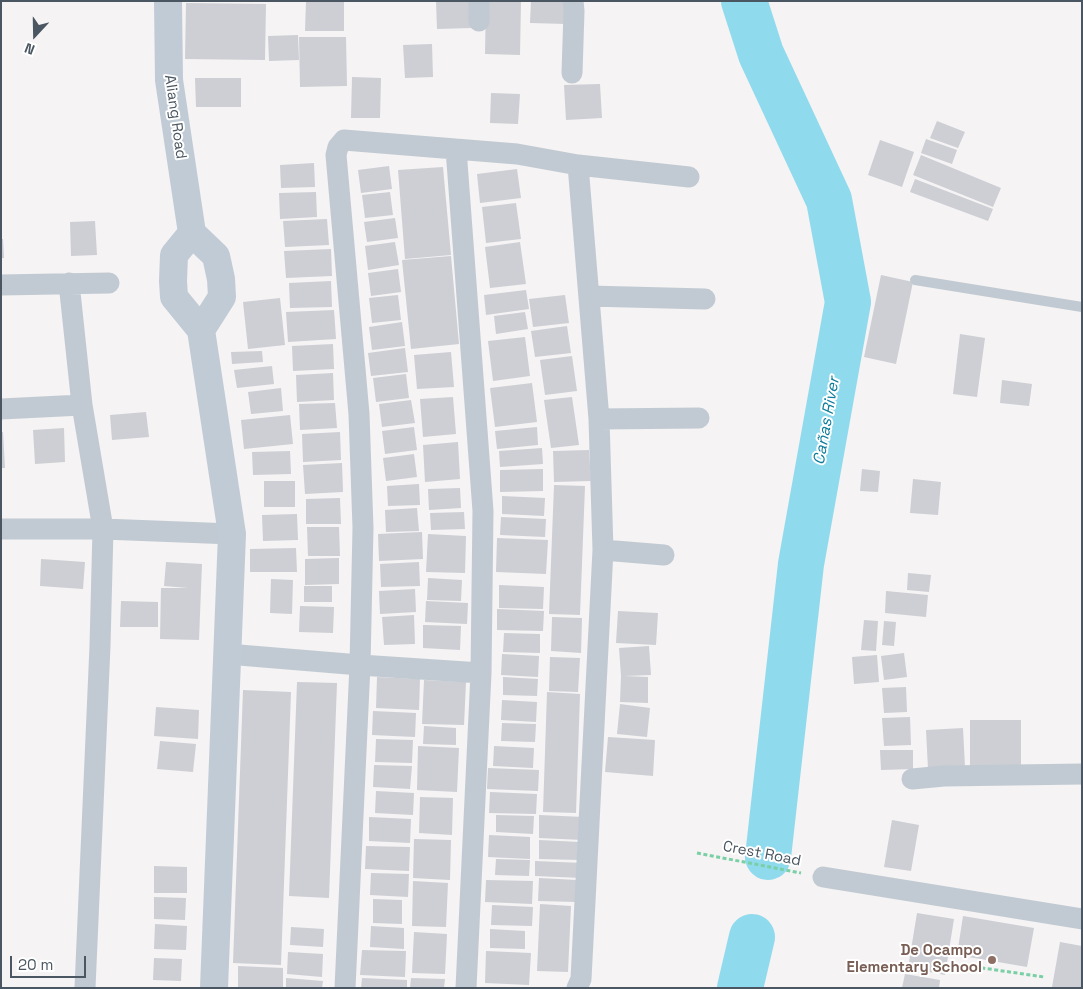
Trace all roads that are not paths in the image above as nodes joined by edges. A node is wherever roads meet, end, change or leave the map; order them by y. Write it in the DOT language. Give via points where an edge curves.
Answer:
graph roads {
  1 [pos="168,1"];
  2 [pos="573,1"];
  3 [pos="572,73"];
  4 [pos="456,149"];
  5 [pos="578,165"];
  6 [pos="689,177"];
  7 [pos="192,233"];
  8 [pos="916,280"];
  9 [pos="69,283"];
  10 [pos="109,283"];
  11 [pos="1,285"];
  12 [pos="589,296"];
  13 [pos="705,299"];
  14 [pos="1082,306"];
  15 [pos="201,330"];
  16 [pos="82,405"];
  17 [pos="1,409"];
  18 [pos="699,418"];
  19 [pos="599,419"];
  20 [pos="1,529"];
  21 [pos="103,529"];
  22 [pos="232,534"];
  23 [pos="603,550"];
  24 [pos="664,556"];
  25 [pos="227,654"];
  26 [pos="360,665"];
  27 [pos="481,673"];
  28 [pos="1082,774"];
  29 [pos="912,779"];
  30 [pos="823,877"];
  31 [pos="1082,919"];
  32 [pos="85,988"];
  33 [pos="214,988"];
  34 [pos="345,988"];
  35 [pos="466,988"];
  36 [pos="577,988"];
  1 -- 7 [label="street, Aliang Road" via="169,80"];
  2 -- 3 [label="street"];
  4 -- 5 [label="street" via="517,154"];
  4 -- 26 [label="street" via="344,140 336,156 359,414 363,528"];
  4 -- 27 [label="street" via="483,511"];
  5 -- 6 [label="street"];
  5 -- 12 [label="street"];
  7 -- 15 [label="street" via="174,255 174,297"];
  7 -- 15 [label="street" via="216,256 221,279 222,298"];
  8 -- 14 [label="lane"];
  9 -- 10 [label="street"];
  9 -- 11 [label="street"];
  9 -- 16 [label="street"];
  12 -- 13 [label="street"];
  12 -- 19 [label="street"];
  15 -- 22 [label="street"];
  16 -- 17 [label="street"];
  16 -- 21 [label="street"];
  18 -- 19 [label="street"];
  19 -- 23 [label="street"];
  20 -- 21 [label="street"];
  21 -- 22 [label="street"];
  21 -- 32 [label="street"];
  22 -- 25 [label="street"];
  23 -- 24 [label="street"];
  23 -- 36 [label="street" via="581,979"];
  25 -- 26 [label="street"];
  25 -- 33 [label="street"];
  26 -- 27 [label="street"];
  26 -- 34 [label="street"];
  27 -- 35 [label="street"];
  28 -- 29 [label="street"];
  30 -- 31 [label="street"];
}
